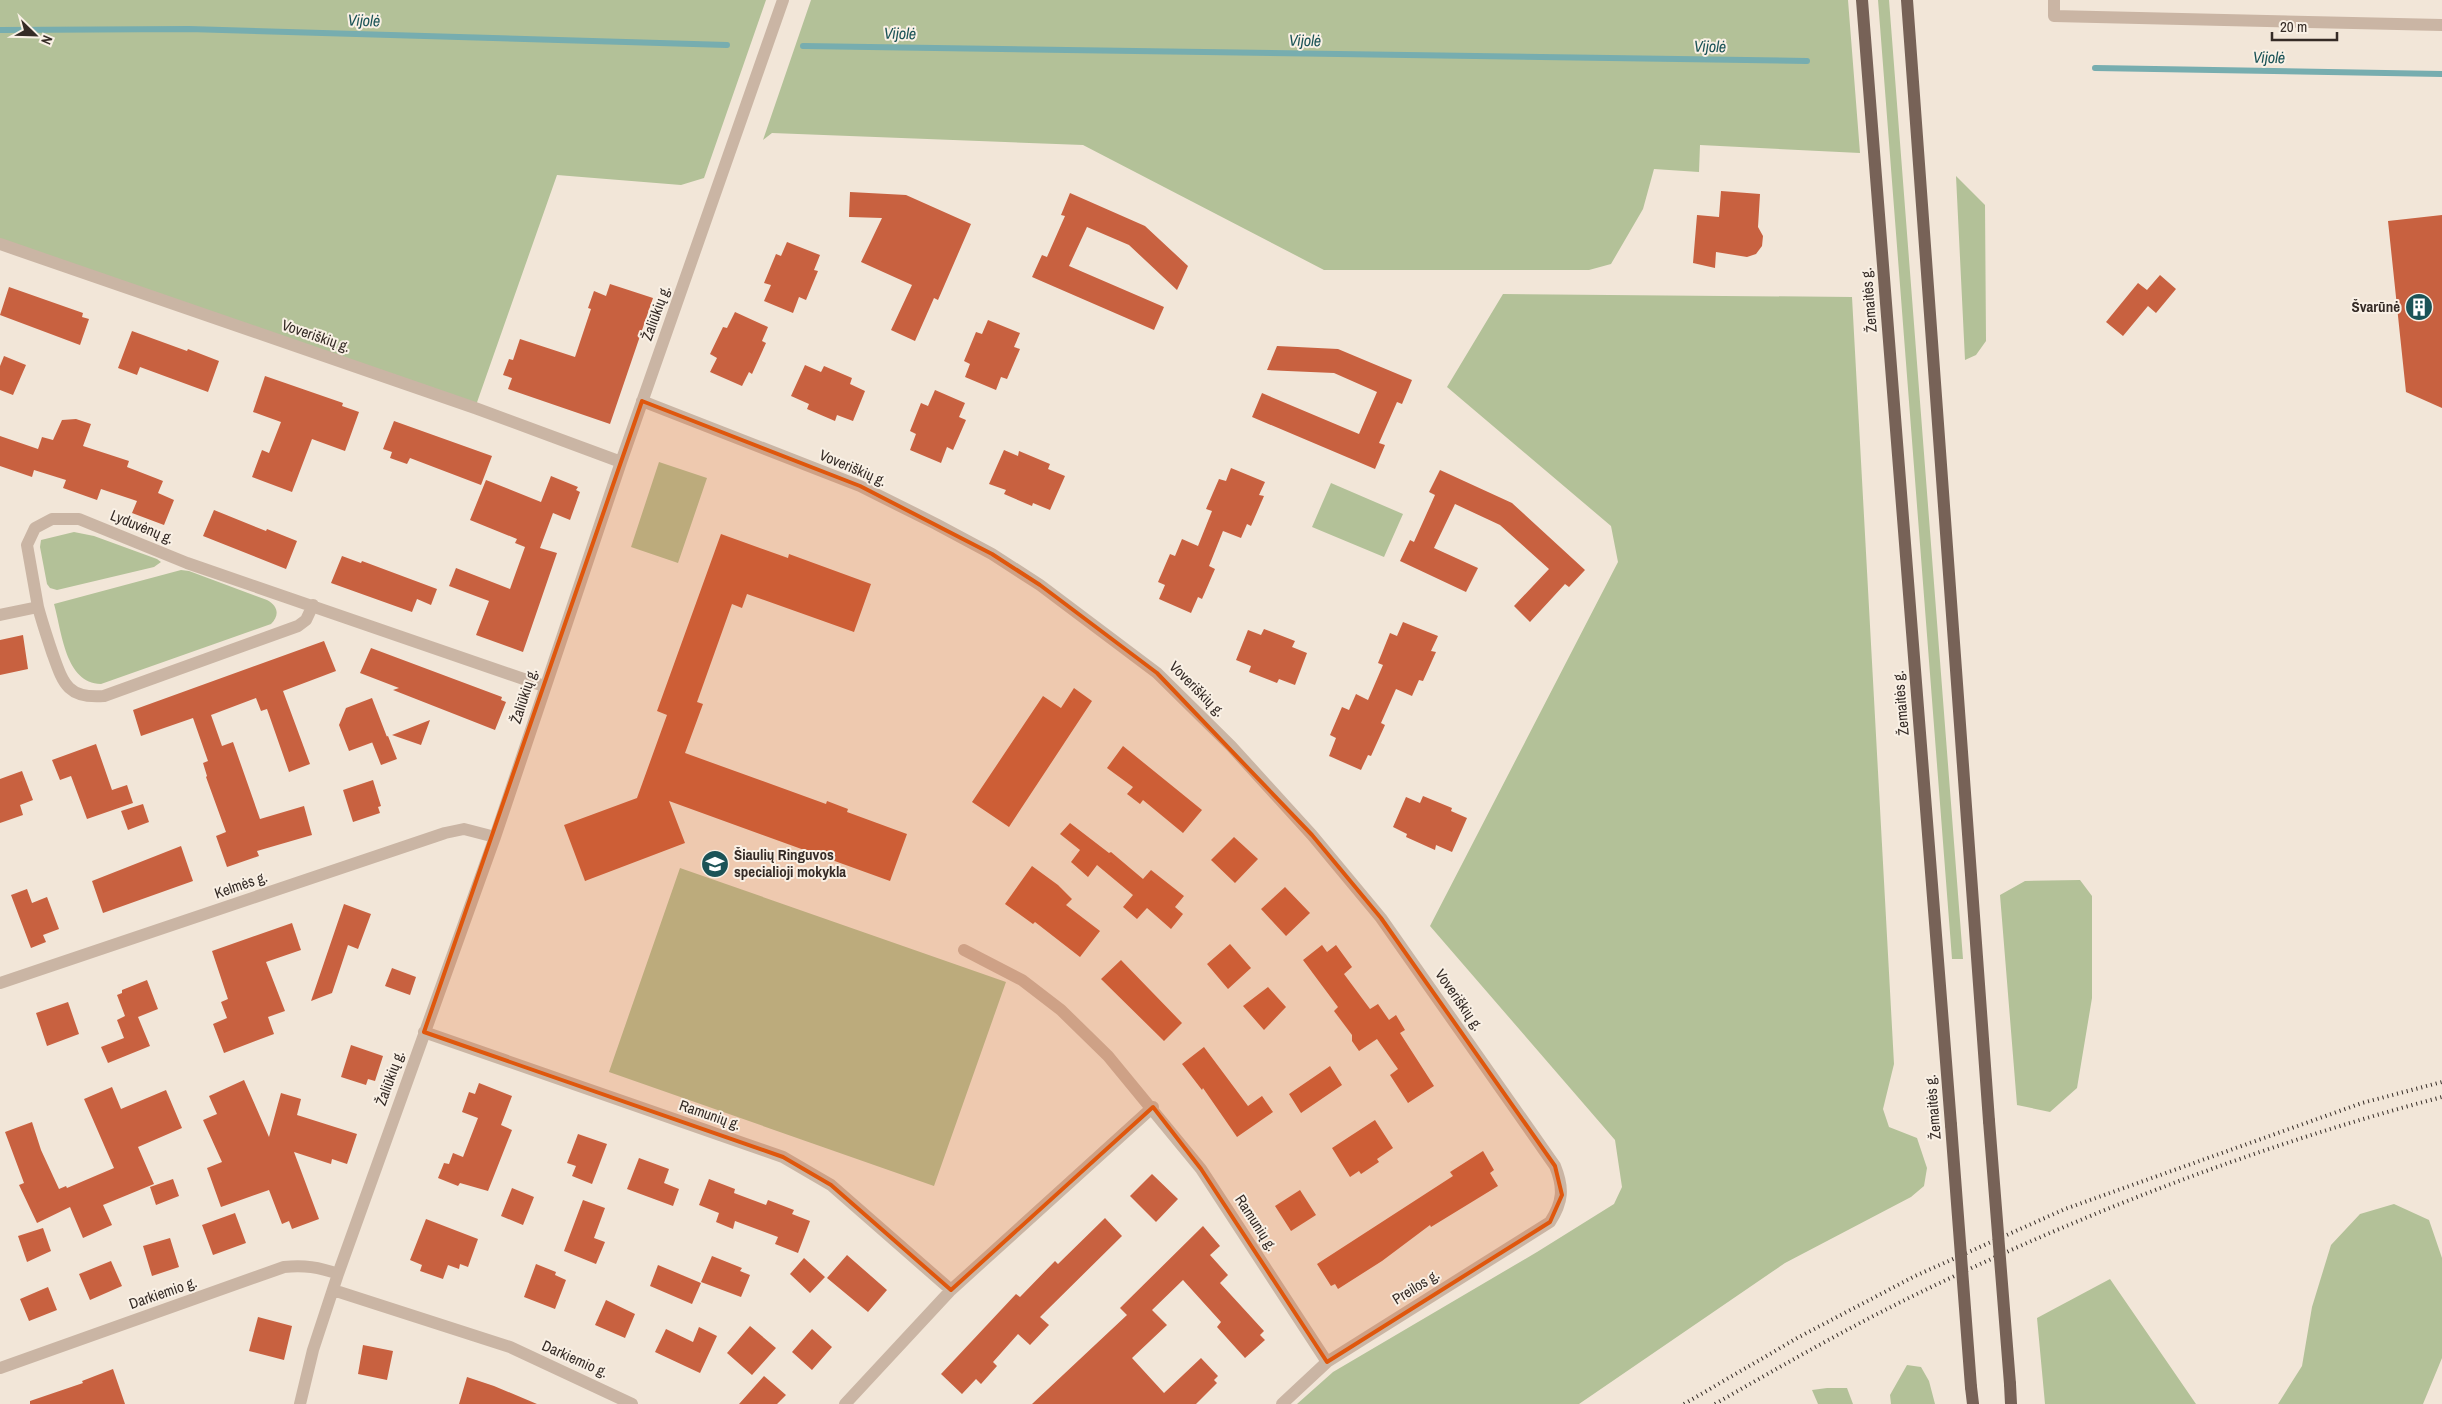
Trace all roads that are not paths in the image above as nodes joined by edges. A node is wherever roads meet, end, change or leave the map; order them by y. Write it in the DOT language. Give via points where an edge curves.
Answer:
graph roads {
  1 [pos="783,0"];
  2 [pos="1862,0"];
  3 [pos="1907,0"];
  4 [pos="2054,0"];
  5 [pos="2442,24"];
  6 [pos="0,244"];
  7 [pos="642,401"];
  8 [pos="621,462"];
  9 [pos="313,605"];
  10 [pos="38,607"];
  11 [pos="0,615"];
  12 [pos="544,686"];
  13 [pos="495,837"];
  14 [pos="964,950"];
  15 [pos="0,983"];
  16 [pos="424,1032"];
  17 [pos="1153,1107"];
  18 [pos="1562,1195"];
  19 [pos="338,1274"];
  20 [pos="333,1290"];
  21 [pos="951,1290"];
  22 [pos="1327,1362"];
  23 [pos="0,1368"];
  24 [pos="300,1404"];
  25 [pos="632,1404"];
  26 [pos="845,1404"];
  27 [pos="1282,1404"];
  28 [pos="1973,1404"];
  29 [pos="2011,1404"];
  1 -- 7 [label="street, Žaliūkių g."];
  2 -- 28 [label="main road, Žemaitės g., bridge"];
  3 -- 29 [label="main road, bridge"];
  4 -- 5 [label="street" via="2054,16"];
  6 -- 8 [label="street, Voveriškių g." via="475,408"];
  7 -- 8 [label="street, Žaliūkių g."];
  7 -- 18 [label="street, Voveriškių g." via="860,486 936,524 1040,585 1157,673 1231,746 1306,828 1381,918 1555,1166"];
  8 -- 12 [label="street, Žaliūkių g."];
  9 -- 10 [label="street, Lyduvėnų g." via="306,620 298,626 104,696 86,698 72,692 62,682"];
  9 -- 10 [label="street, Lyduvėnų g." via="187,563 78,519 52,519 35,528 27,545"];
  9 -- 12 [label="street, Lyduvėnų g."];
  10 -- 11 [label="street"];
  12 -- 13 [label="street, Žaliūkių g."];
  13 -- 15 [label="street, Kelmės g." via="464,829 445,833"];
  13 -- 16 [label="street, Žaliūkių g."];
  14 -- 17 [label="street, Ramunių g." via="1022,980 1061,1010"];
  16 -- 19 [label="street, Žaliūkių g."];
  16 -- 21 [label="street, Ramunių g." via="783,1157 831,1185"];
  17 -- 21 [label="street"];
  17 -- 22 [label="street, Ramunių g." via="1202,1169"];
  18 -- 22 [label="street, Preilos g." via="1550,1222"];
  19 -- 20 [label="street, Žaliūkių g."];
  19 -- 23 [label="street, Darkiemio g." via="316,1266 284,1267"];
  20 -- 24 [label="street, Žaliūkių g." via="313,1350"];
  20 -- 25 [label="street, Darkiemio g." via="510,1347"];
  21 -- 26 [label="street"];
  22 -- 27 [label="street, Preilos g."];
}
